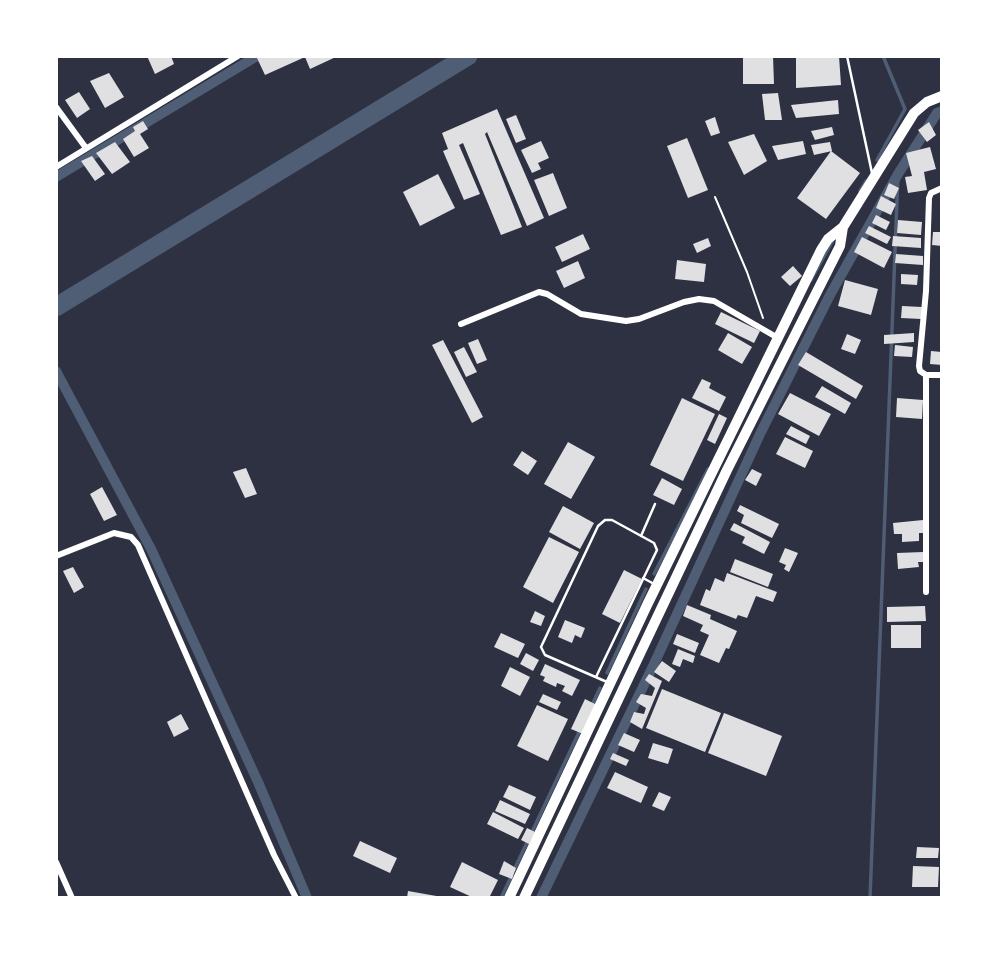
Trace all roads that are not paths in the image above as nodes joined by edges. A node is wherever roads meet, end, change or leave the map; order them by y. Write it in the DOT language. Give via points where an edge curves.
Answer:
graph roads {
  1 [pos="238,56"];
  2 [pos="847,56"];
  3 [pos="942,96"];
  4 [pos="56,107"];
  5 [pos="86,148"];
  6 [pos="56,167"];
  7 [pos="873,177"];
  8 [pos="942,188"];
  9 [pos="843,227"];
  10 [pos="461,324"];
  11 [pos="778,338"];
  12 [pos="926,374"];
  13 [pos="942,375"];
  14 [pos="655,505"];
  15 [pos="641,536"];
  16 [pos="674,552"];
  17 [pos="56,556"];
  18 [pos="687,560"];
  19 [pos="643,578"];
  20 [pos="657,585"];
  21 [pos="926,592"];
  22 [pos="596,677"];
  23 [pos="611,684"];
  24 [pos="56,862"];
  25 [pos="72,898"];
  26 [pos="296,898"];
  27 [pos="509,898"];
  28 [pos="524,898"];
  1 -- 5 [label="street"];
  2 -- 7 [label="lane"];
  3 -- 7 [label="highway" via="914,113"];
  4 -- 5 [label="street"];
  5 -- 6 [label="street"];
  7 -- 9 [label="highway"];
  8 -- 12 [label="street" via="929,198 919,366"];
  9 -- 11 [label="highway" via="821,250"];
  9 -- 18 [label="highway" via="840,247 771,380"];
  10 -- 11 [label="street" via="539,292 581,314 626,321 706,299"];
  11 -- 16 [label="highway"];
  12 -- 13 [label="street"];
  12 -- 21 [label="street"];
  14 -- 15 [label="lane"];
  15 -- 19 [label="lane" via="657,546"];
  15 -- 22 [label="lane" via="612,520 600,522 543,640 545,654"];
  16 -- 18 [label="highway"];
  16 -- 20 [label="highway"];
  17 -- 26 [label="street" via="114,533 131,537 138,545"];
  18 -- 28 [label="highway"];
  19 -- 20 [label="lane"];
  19 -- 22 [label="lane"];
  20 -- 23 [label="highway"];
  22 -- 23 [label="lane"];
  23 -- 27 [label="highway"];
  24 -- 25 [label="street"];
}
